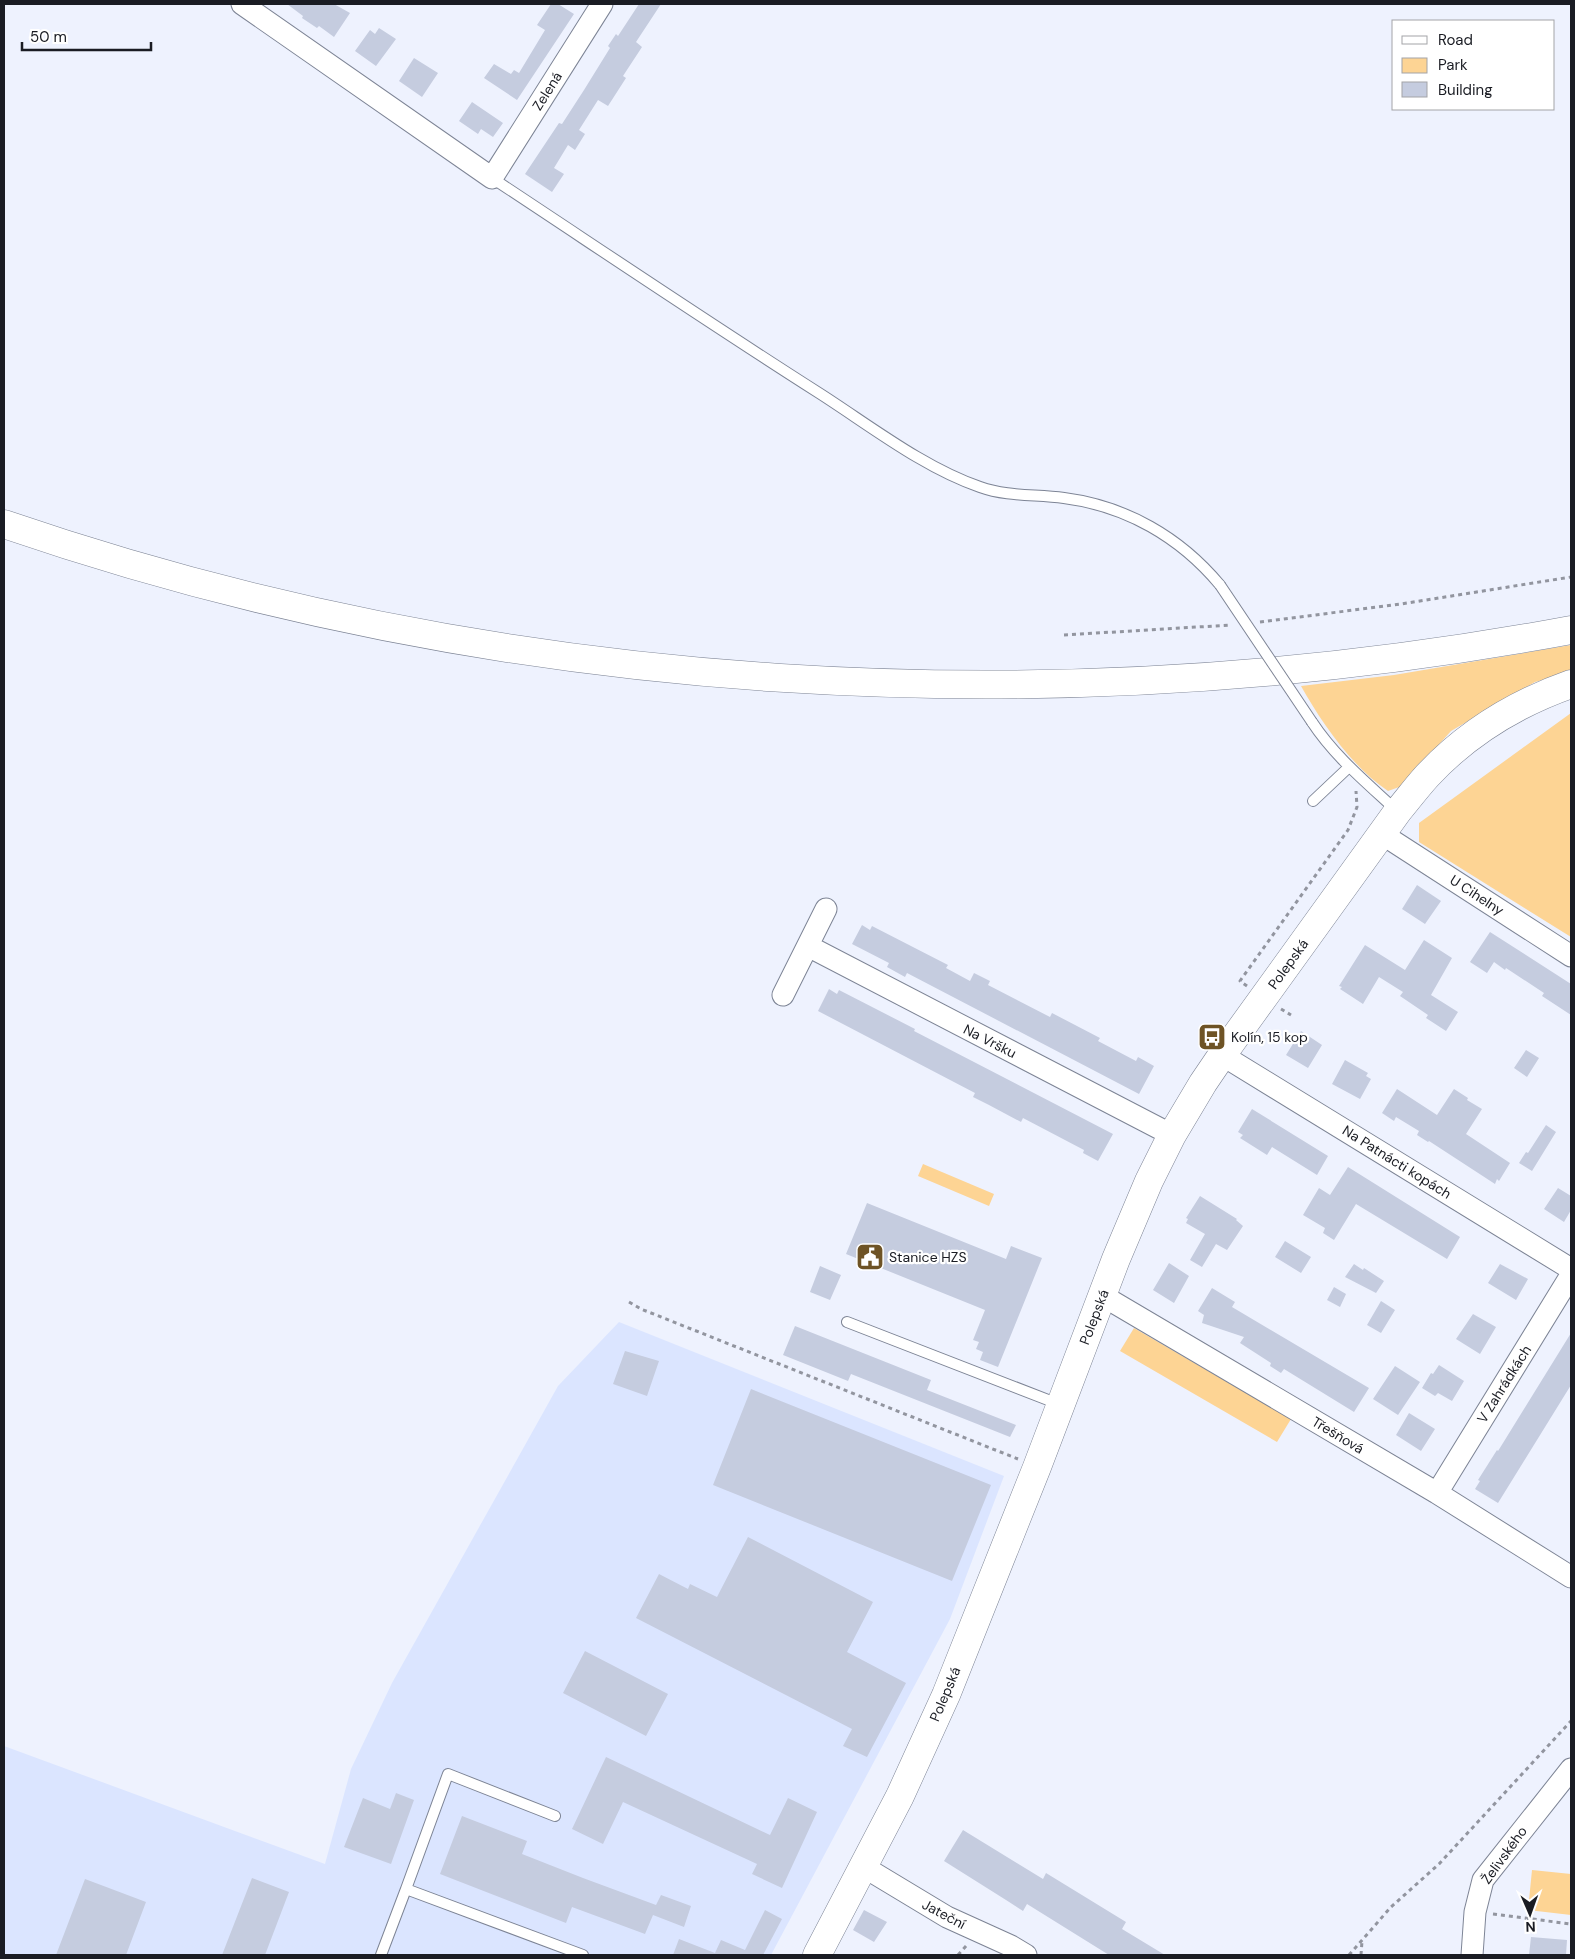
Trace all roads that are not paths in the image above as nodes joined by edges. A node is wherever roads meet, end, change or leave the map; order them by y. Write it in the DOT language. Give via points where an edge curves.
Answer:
graph roads {
  1 [pos="602,4"];
  2 [pos="252,7"];
  3 [pos="492,178"];
  4 [pos="4,524"];
  5 [pos="1571,630"];
  6 [pos="1571,684"];
  7 [pos="1349,767"];
  8 [pos="1313,800"];
  9 [pos="1398,811"];
  10 [pos="1382,834"];
  11 [pos="826,909"];
  12 [pos="808,946"];
  13 [pos="1571,956"];
  14 [pos="784,995"];
  15 [pos="1222,1055"];
  16 [pos="1172,1135"];
  17 [pos="1571,1269"];
  18 [pos="1571,1274"];
  19 [pos="1103,1296"];
  20 [pos="847,1322"];
  21 [pos="1061,1405"];
  22 [pos="1437,1493"];
  23 [pos="1571,1577"];
  24 [pos="1571,1769"];
  25 [pos="555,1816"];
  26 [pos="864,1867"];
  27 [pos="406,1889"];
  28 [pos="381,1955"];
  29 [pos="583,1955"];
  30 [pos="817,1955"];
  31 [pos="1026,1955"];
  32 [pos="1472,1955"];
  1 -- 3 [label="street, Zelená"];
  2 -- 3 [label="street"];
  3 -- 7 [label="lane, bridge" via="927,462 965,482 993,491 1082,501 1127,515 1174,541 1220,585 1323,738"];
  4 -- 5 [label="main road" via="192,581 412,632 608,662 805,680 969,685 1171,680 1391,659"];
  6 -- 9 [label="main road, Polepská" via="1516,707 1469,737 1428,775"];
  7 -- 8 [label="lane"];
  7 -- 9 [label="lane"];
  9 -- 10 [label="main road, Polepská"];
  10 -- 13 [label="street, U Cihelny"];
  10 -- 15 [label="main road, Polepská"];
  11 -- 12 [label="street"];
  12 -- 14 [label="street"];
  12 -- 16 [label="street, Na Vršku"];
  15 -- 16 [label="main road, Polepská"];
  15 -- 17 [label="street, Na Patnácti kopách"];
  16 -- 19 [label="main road, Polepská" via="1149,1181"];
  18 -- 22 [label="street, V Zahrádkách"];
  19 -- 21 [label="main road, Polepská"];
  19 -- 22 [label="street, Třešňová"];
  20 -- 21 [label="lane"];
  21 -- 26 [label="main road, Polepská" via="946,1695"];
  22 -- 23 [label="street, Třešňová"];
  24 -- 32 [label="street, Želivského" via="1483,1880 1475,1912"];
  25 -- 27 [label="lane" via="448,1774"];
  26 -- 30 [label="main road, Polepská"];
  26 -- 31 [label="street, Jateční" via="947,1918"];
  27 -- 28 [label="lane"];
  27 -- 29 [label="lane"];
}
